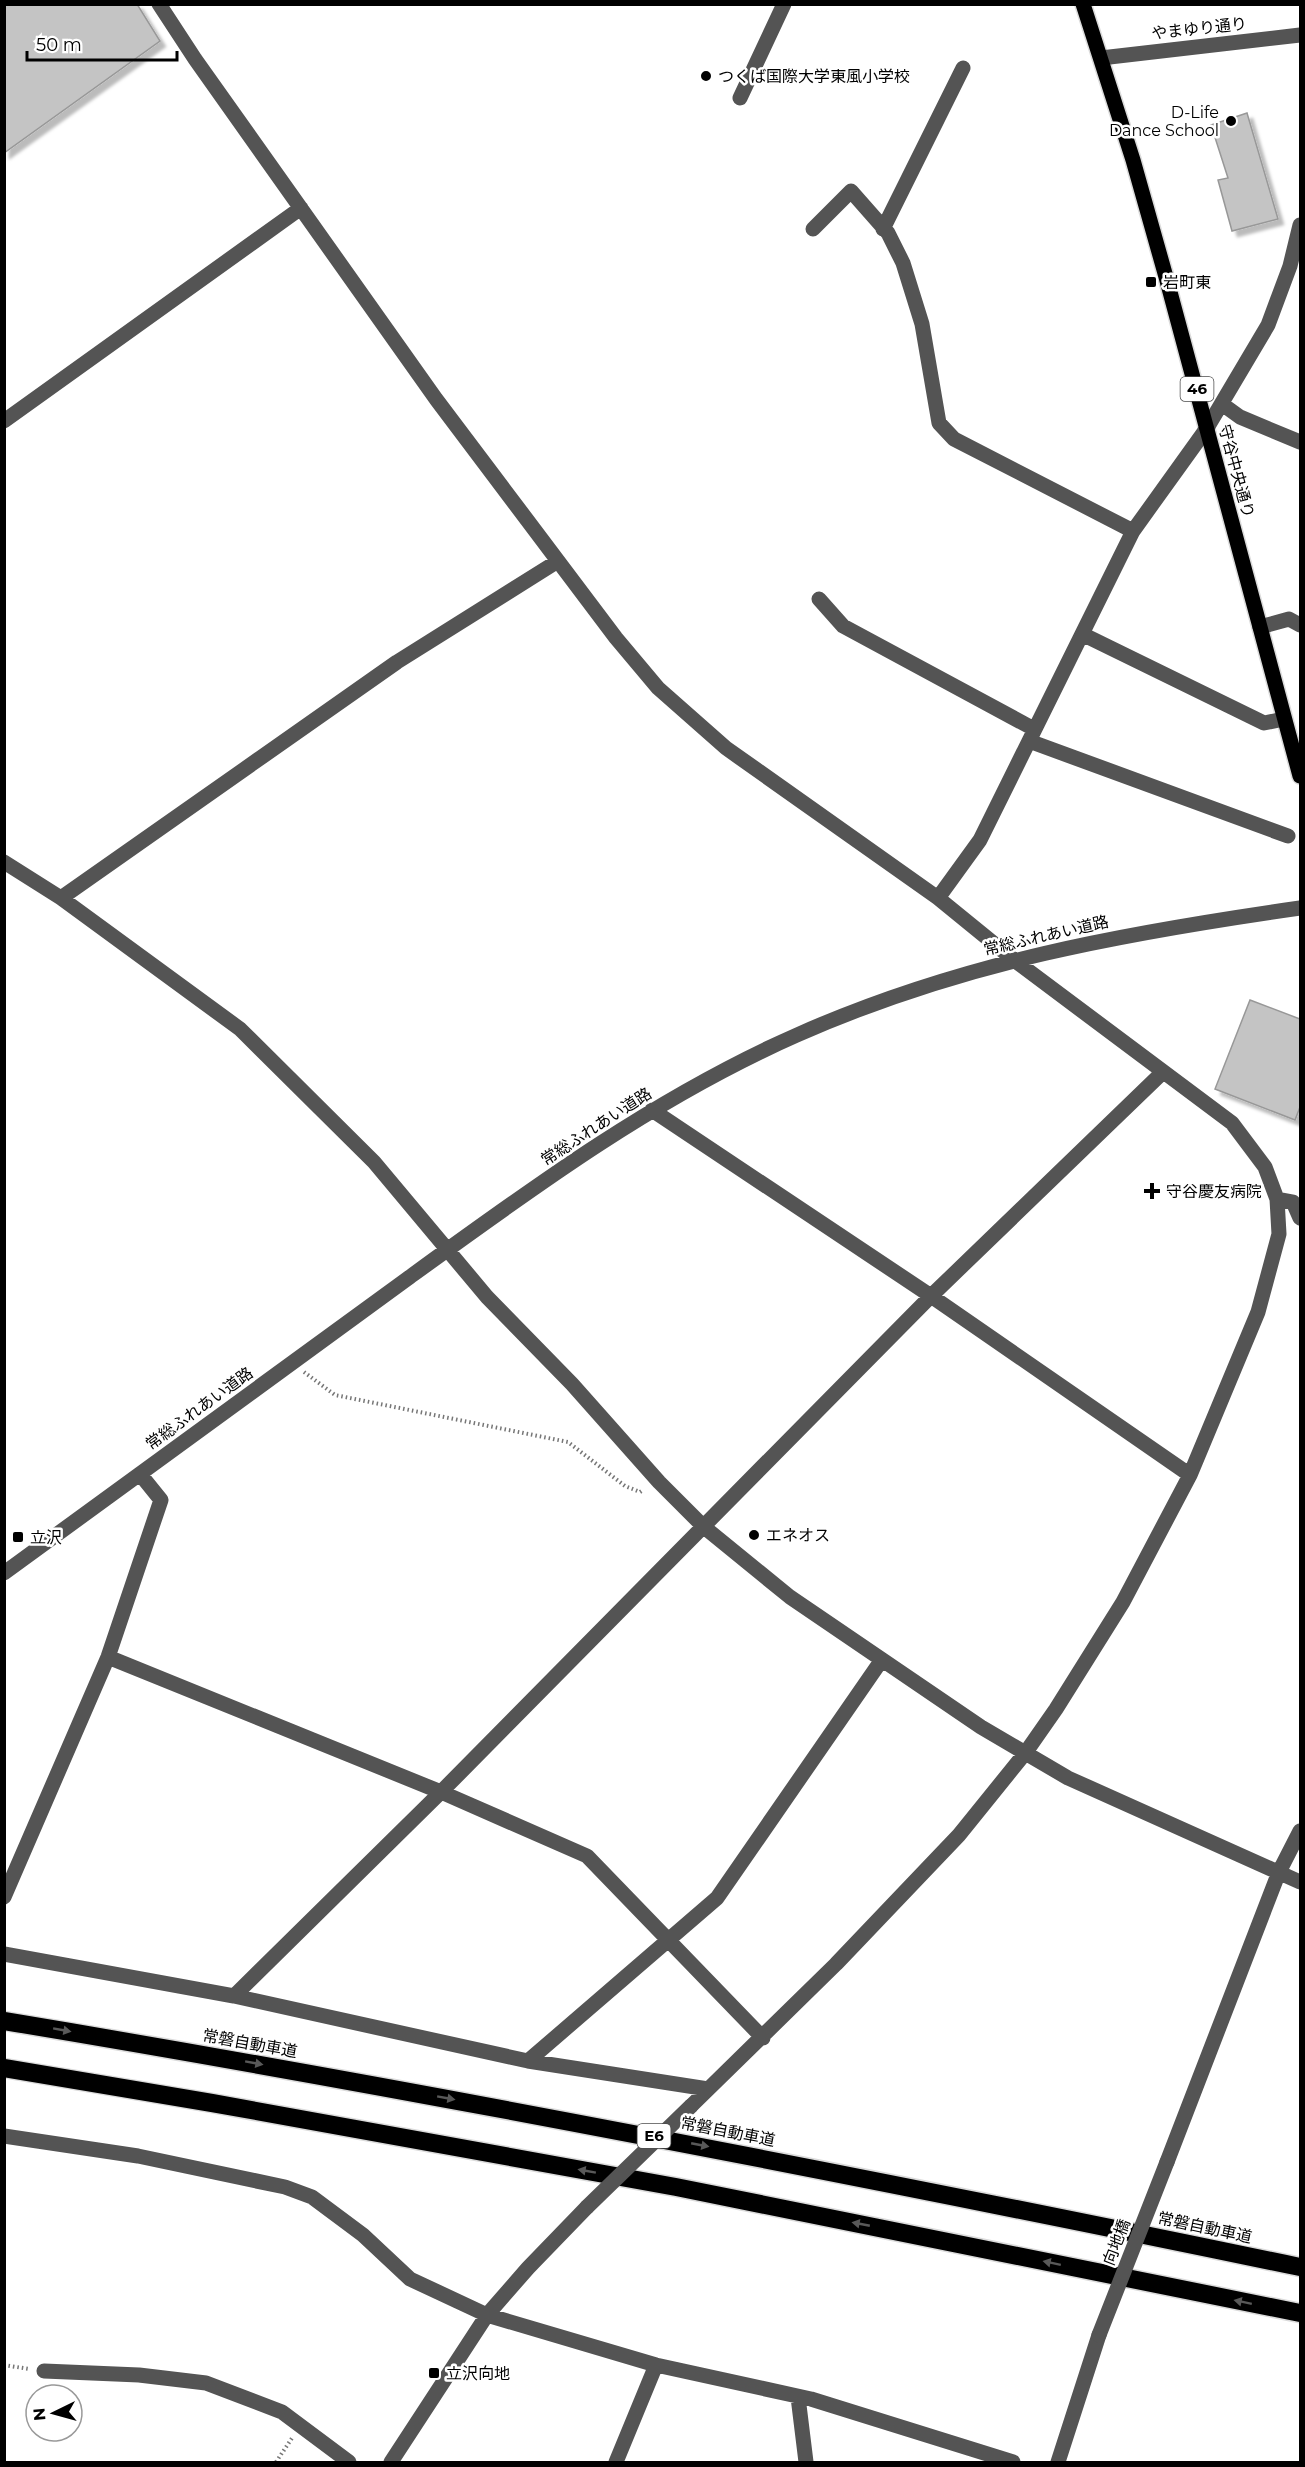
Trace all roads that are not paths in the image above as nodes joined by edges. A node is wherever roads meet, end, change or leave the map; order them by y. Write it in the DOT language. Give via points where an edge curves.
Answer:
graph roads {
  1 [pos="159,4"];
  2 [pos="783,4"];
  3 [pos="1083,4"];
  4 [pos="1300,35"];
  5 [pos="1101,57"];
  6 [pos="963,68"];
  7 [pos="740,98"];
  8 [pos="301,208"];
  9 [pos="1300,225"];
  10 [pos="813,229"];
  11 [pos="883,229"];
  12 [pos="1222,404"];
  13 [pos="4,421"];
  14 [pos="1207,428"];
  15 [pos="1300,442"];
  16 [pos="1133,531"];
  17 [pos="558,561"];
  18 [pos="819,599"];
  19 [pos="1300,625"];
  20 [pos="1260,627"];
  21 [pos="1082,634"];
  22 [pos="1284,719"];
  23 [pos="1031,735"];
  24 [pos="1300,776"];
  25 [pos="1288,836"];
  26 [pos="4,862"];
  27 [pos="61,898"];
  28 [pos="938,898"];
  29 [pos="1300,908"];
  30 [pos="1014,960"];
  31 [pos="1164,1072"];
  32 [pos="652,1110"];
  33 [pos="1277,1199"];
  34 [pos="1300,1218"];
  35 [pos="448,1249"];
  36 [pos="931,1296"];
  37 [pos="140,1474"];
  38 [pos="1190,1475"];
  39 [pos="704,1527"];
  40 [pos="4,1573"];
  41 [pos="108,1657"];
  42 [pos="881,1661"];
  43 [pos="1026,1752"];
  44 [pos="441,1792"];
  45 [pos="1300,1831"];
  46 [pos="1279,1872"];
  47 [pos="1300,1882"];
  48 [pos="4,1897"];
  49 [pos="668,1941"];
  50 [pos="4,1954"];
  51 [pos="234,1996"];
  52 [pos="4,2021"];
  53 [pos="763,2038"];
  54 [pos="528,2061"];
  55 [pos="4,2068"];
  56 [pos="708,2089"];
  57 [pos="4,2136"];
  58 [pos="1300,2267"];
  59 [pos="1300,2313"];
  60 [pos="487,2315"];
  61 [pos="656,2365"];
  62 [pos="44,2371"];
  63 [pos="798,2397"];
  64 [pos="349,2463"];
  65 [pos="391,2463"];
  66 [pos="616,2463"];
  67 [pos="806,2463"];
  68 [pos="1014,2463"];
  69 [pos="1058,2463"];
  1 -- 8 [label="street"];
  2 -- 7 [label="street"];
  3 -- 5 [label="main road, 守谷中央通り / 46"];
  4 -- 5 [label="street, やまゆり通り"];
  5 -- 14 [label="main road, 守谷中央通り / 46"];
  6 -- 11 [label="street"];
  8 -- 13 [label="street"];
  8 -- 17 [label="street" via="436,399"];
  9 -- 12 [label="street" via="1268,325"];
  10 -- 11 [label="street" via="851,191"];
  11 -- 16 [label="street" via="903,263 922,324 939,423 954,439"];
  12 -- 14 [label="street"];
  12 -- 15 [label="street" via="1240,417"];
  14 -- 16 [label="street"];
  14 -- 20 [label="main road, 守谷中央通り / 46"];
  16 -- 21 [label="street"];
  17 -- 27 [label="street" via="398,662"];
  17 -- 28 [label="street" via="658,688 726,748"];
  18 -- 23 [label="street" via="843,626"];
  19 -- 20 [label="street" via="1289,619"];
  20 -- 22 [label="main road, 守谷中央通り / 46"];
  21 -- 22 [label="street" via="1264,723"];
  21 -- 23 [label="street"];
  22 -- 24 [label="main road, 守谷中央通り / 46"];
  23 -- 25 [label="street"];
  23 -- 28 [label="street" via="980,840"];
  26 -- 27 [label="street"];
  27 -- 35 [label="street" via="240,1029 374,1162"];
  28 -- 30 [label="street"];
  29 -- 30 [label="street, 常総ふれあい道路" via="1104,939"];
  30 -- 31 [label="street"];
  30 -- 32 [label="street, 常総ふれあい道路" via="915,988 798,1034 717,1072"];
  31 -- 33 [label="street" via="1232,1123 1265,1167"];
  31 -- 36 [label="street"];
  32 -- 35 [label="street, 常総ふれあい道路" via="570,1162"];
  32 -- 36 [label="street"];
  33 -- 34 [label="street" via="1293,1202"];
  33 -- 38 [label="street" via="1279,1234 1257,1312"];
  35 -- 37 [label="street, 常総ふれあい道路"];
  35 -- 39 [label="street" via="488,1297"];
  36 -- 38 [label="street"];
  36 -- 39 [label="street"];
  37 -- 40 [label="street, 常総ふれあい道路"];
  37 -- 41 [label="street" via="161,1500"];
  38 -- 43 [label="street" via="1123,1602"];
  39 -- 42 [label="street" via="790,1597"];
  39 -- 44 [label="street"];
  41 -- 44 [label="street"];
  41 -- 48 [label="street"];
  42 -- 43 [label="street"];
  42 -- 49 [label="street" via="717,1898"];
  43 -- 46 [label="street" via="1068,1778"];
  43 -- 53 [label="street" via="959,1835 892,1908"];
  44 -- 49 [label="street" via="587,1857"];
  44 -- 51 [label="street"];
  45 -- 46 [label="street, 向地橋"];
  46 -- 47 [label="street"];
  46 -- 69 [label="street, 向地橋, bridge" via="1099,2335"];
  49 -- 53 [label="street"];
  49 -- 54 [label="street"];
  50 -- 51 [label="street"];
  51 -- 54 [label="street"];
  52 -- 58 [label="highway, 常磐自動車道 / E6, one-way" via="219,2056 688,2143"];
  53 -- 56 [label="street"];
  54 -- 56 [label="street"];
  59 -- 55 [label="highway, one-way" via="676,2187"];
  56 -- 60 [label="street, bridge" via="586,2207"];
  57 -- 60 [label="street" via="138,2156 285,2187 312,2197 363,2235 410,2279"];
  60 -- 61 [label="street"];
  60 -- 65 [label="street"];
  61 -- 63 [label="street"];
  61 -- 66 [label="street"];
  62 -- 64 [label="street" via="139,2375 206,2383 282,2412"];
  63 -- 67 [label="street"];
  63 -- 68 [label="street"];
}
